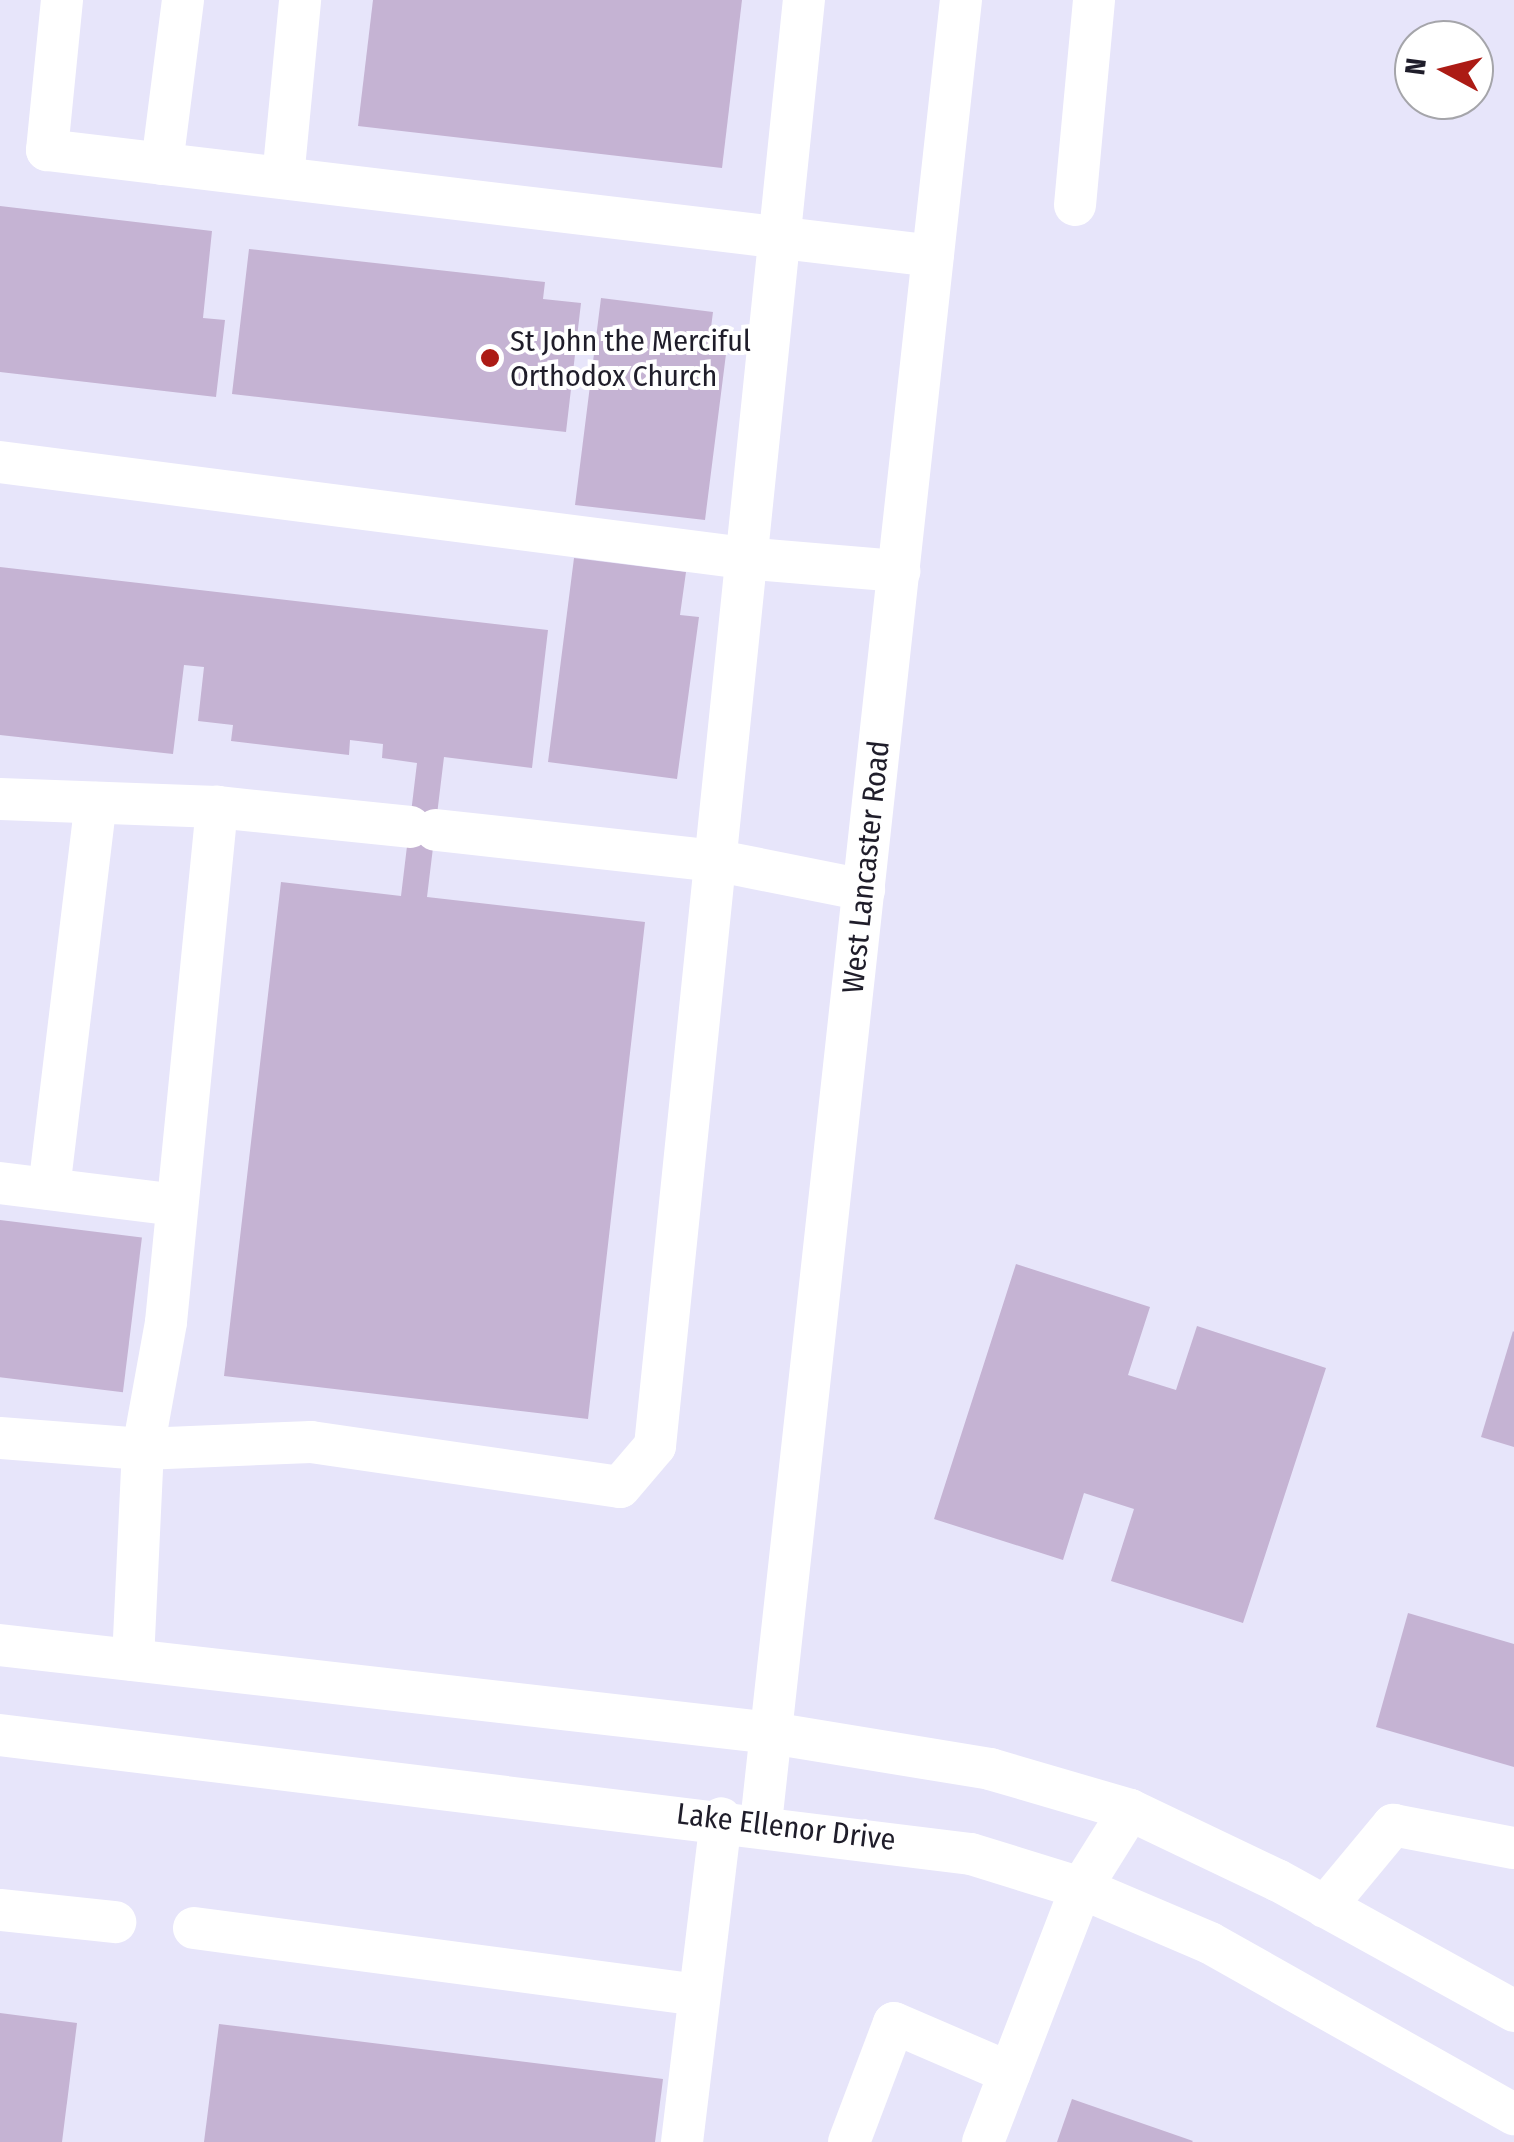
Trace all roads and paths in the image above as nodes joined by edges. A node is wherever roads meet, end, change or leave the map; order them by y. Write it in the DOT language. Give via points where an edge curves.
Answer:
graph roads {
  1 [pos="62,0"];
  2 [pos="183,0"];
  3 [pos="300,0"];
  4 [pos="804,0"];
  5 [pos="962,0"];
  6 [pos="1094,0"];
  7 [pos="162,164"];
  8 [pos="283,178"];
  9 [pos="1076,205"];
  10 [pos="781,236"];
  11 [pos="934,256"];
  12 [pos="0,462"];
  13 [pos="743,558"];
  14 [pos="899,571"];
  15 [pos="0,800"];
  16 [pos="96,803"];
  17 [pos="216,807"];
  18 [pos="718,860"];
  19 [pos="864,890"];
  20 [pos="0,1183"];
  21 [pos="49,1189"];
  22 [pos="176,1205"];
  23 [pos="0,1438"];
  24 [pos="143,1448"];
  25 [pos="0,1645"];
  26 [pos="133,1660"];
  27 [pos="771,1733"];
  28 [pos="0,1735"];
  29 [pos="1130,1810"];
  30 [pos="741,1821"];
  31 [pos="1514,1848"];
  32 [pos="1080,1888"];
  33 [pos="1325,1907"];
  34 [pos="0,1910"];
  35 [pos="114,1922"];
  36 [pos="194,1928"];
  37 [pos="700,1995"];
  38 [pos="1514,2011"];
  39 [pos="1010,2072"];
  40 [pos="1514,2114"];
  41 [pos="682,2142"];
  42 [pos="849,2142"];
  43 [pos="984,2142"];
  1 -- 7 [label="street" via="47,150"];
  2 -- 7 [label="street"];
  3 -- 8 [label="street"];
  4 -- 10 [label="street"];
  5 -- 11 [label="street, West Lancaster Road"];
  6 -- 9 [label="street"];
  7 -- 8 [label="street"];
  8 -- 10 [label="street"];
  10 -- 11 [label="street"];
  10 -- 13 [label="street"];
  11 -- 14 [label="street, West Lancaster Road"];
  12 -- 13 [label="street"];
  13 -- 14 [label="street"];
  13 -- 18 [label="street"];
  14 -- 19 [label="street, West Lancaster Road"];
  15 -- 16 [label="street"];
  16 -- 17 [label="street"];
  16 -- 21 [label="street"];
  17 -- 18 [label="street"];
  17 -- 22 [label="street"];
  18 -- 19 [label="street"];
  18 -- 24 [label="street" via="697,992 687,1164 655,1446 620,1487 310,1442"];
  19 -- 27 [label="street, West Lancaster Road"];
  20 -- 21 [label="street"];
  21 -- 22 [label="street"];
  22 -- 24 [label="street" via="166,1322"];
  23 -- 24 [label="street"];
  24 -- 26 [label="street"];
  25 -- 26 [label="street"];
  26 -- 27 [label="street"];
  27 -- 29 [label="street" via="990,1768"];
  27 -- 30 [label="street, West Lancaster Road"];
  28 -- 30 [label="street, Lake Ellenor Drive"];
  29 -- 32 [label="street"];
  29 -- 33 [label="street"];
  30 -- 32 [label="street, Lake Ellenor Drive" via="971,1854"];
  30 -- 37 [label="street, West Lancaster Road"];
  31 -- 33 [label="street" via="1393,1825"];
  32 -- 39 [label="street"];
  32 -- 40 [label="street, Lake Ellenor Drive" via="1295,1987"];
  33 -- 38 [label="street"];
  34 -- 35 [label="street"];
  36 -- 37 [label="street"];
  37 -- 41 [label="street, West Lancaster Road"];
  39 -- 42 [label="street" via="894,2024"];
  39 -- 43 [label="street"];
}
